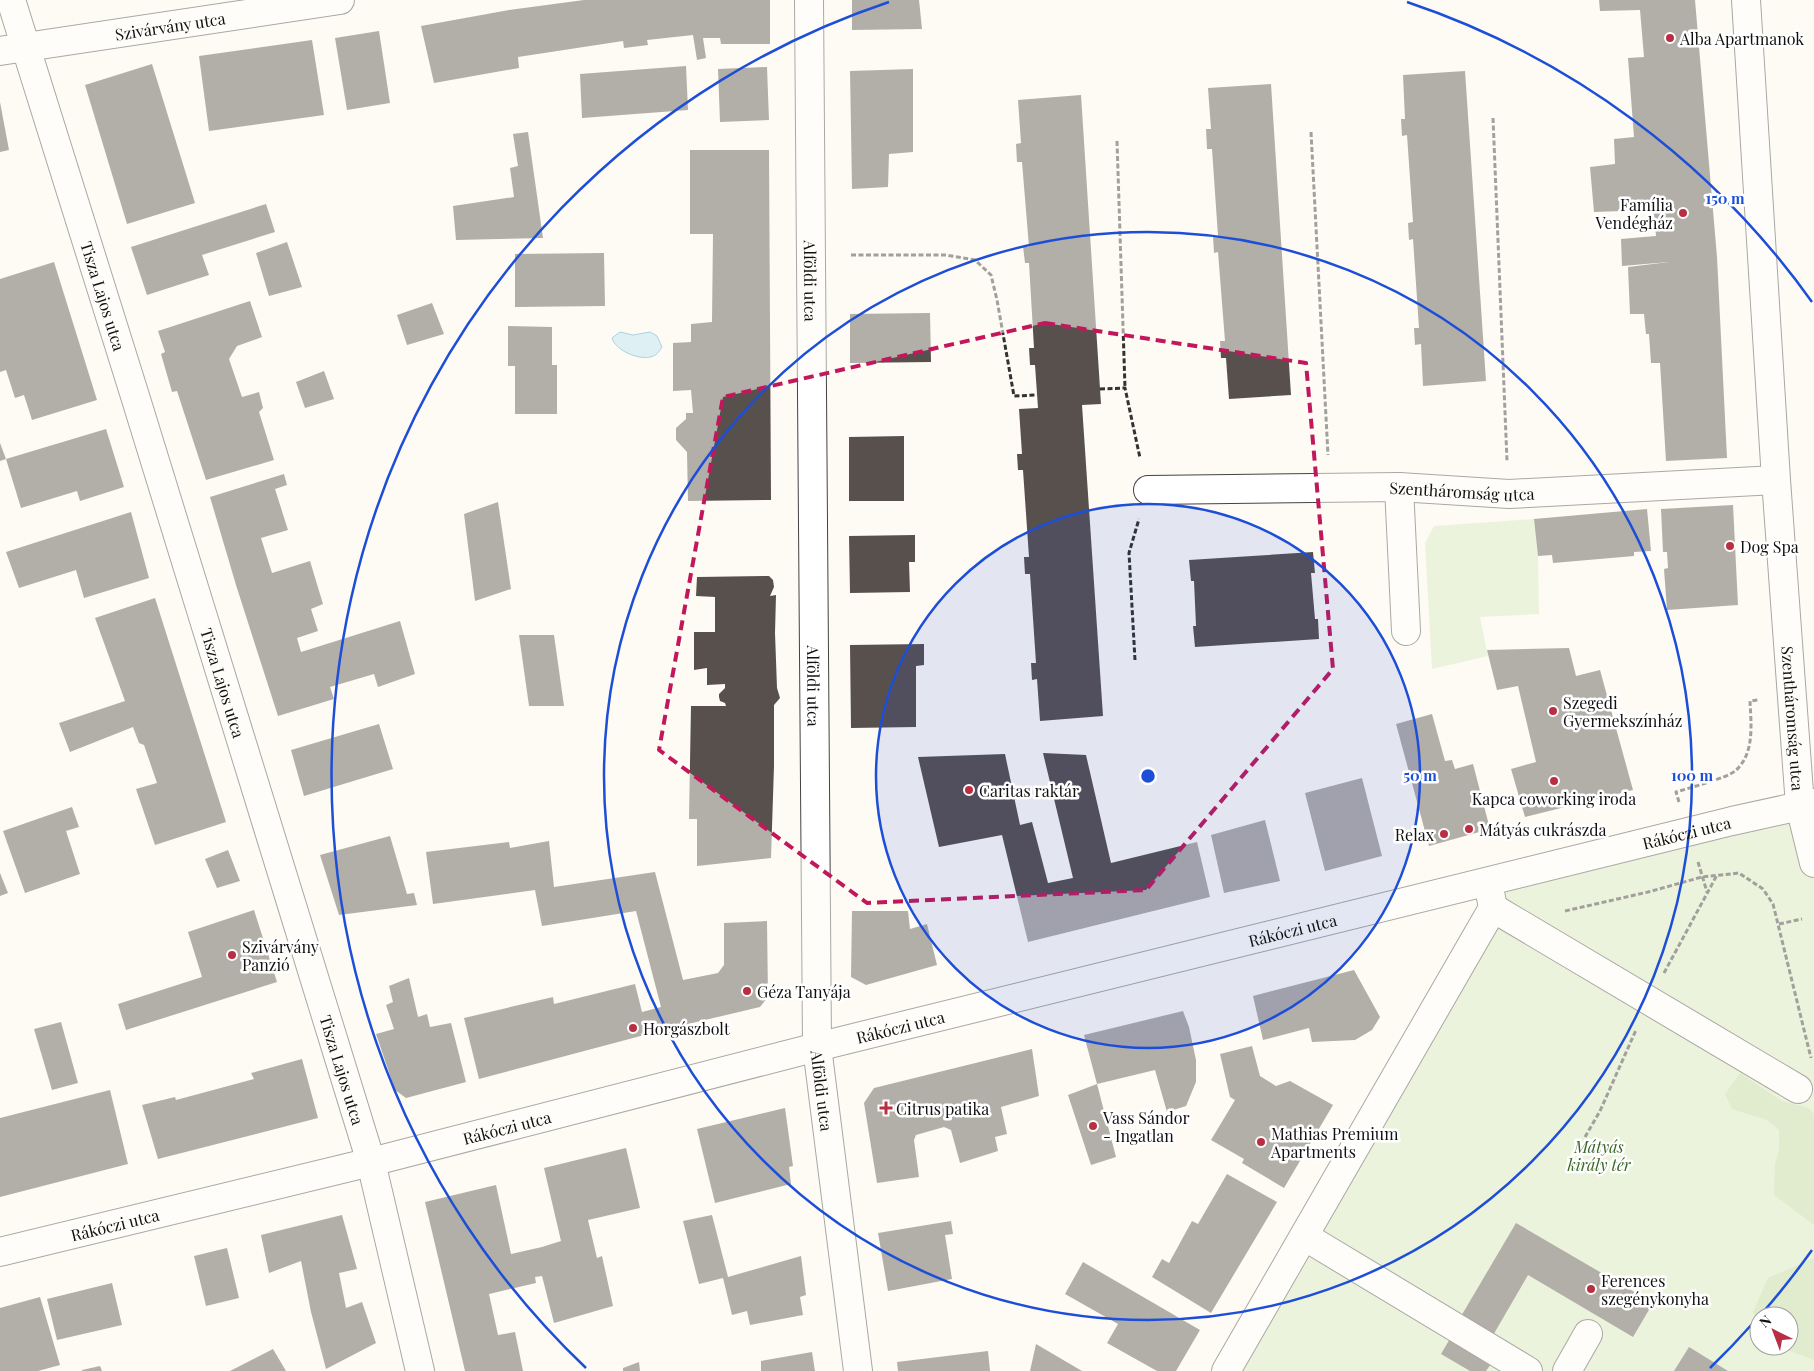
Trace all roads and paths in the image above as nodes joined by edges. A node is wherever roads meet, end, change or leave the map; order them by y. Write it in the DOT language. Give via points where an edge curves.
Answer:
graph roads {
  1 [pos="11,0"];
  2 [pos="340,0"];
  3 [pos="809,0"];
  4 [pos="1746,0"];
  5 [pos="13,49"];
  6 [pos="1493,118"];
  7 [pos="1311,132"];
  8 [pos="1117,141"];
  9 [pos="851,255"];
  10 [pos="1125,388"];
  11 [pos="1037,395"];
  12 [pos="1776,480"];
  13 [pos="1400,487"];
  14 [pos="1330,488"];
  15 [pos="1148,490"];
  16 [pos="1509,494"];
  17 [pos="1406,631"];
  18 [pos="1758,700"];
  19 [pos="1807,804"];
  20 [pos="1680,805"];
  21 [pos="1696,856"];
  22 [pos="1814,863"];
  23 [pos="1702,877"];
  24 [pos="1488,882"];
  25 [pos="1708,893"];
  26 [pos="1493,908"];
  27 [pos="1562,912"];
  28 [pos="1802,919"];
  29 [pos="1779,924"];
  30 [pos="817,1047"];
  31 [pos="1812,1061"];
  32 [pos="1798,1089"];
  33 [pos="372,1162"];
  34 [pos="1304,1236"];
  35 [pos="0,1252"];
  36 [pos="1588,1334"];
  37 [pos="414,1369"];
  38 [pos="858,1371"];
  39 [pos="1226,1371"];
  40 [pos="1528,1371"];
  41 [pos="1567,1371"];
  1 -- 5 [label="street, Tisza Lajos utca"];
  2 -- 5 [label="street, Szivárvány utca"];
  3 -- 30 [label="street, Alföldi utca"];
  4 -- 12 [label="street, Szentháromság utca"];
  5 -- 33 [label="street, Tisza Lajos utca" via="138,405"];
  6 -- 16 [label="path"];
  7 -- 14 [label="path"];
  8 -- 10 [label="path"];
  9 -- 11 [label="path" via="946,255 975,260 991,275 1014,396"];
  12 -- 16 [label="street, Szentháromság utca"];
  12 -- 19 [label="street, Szentháromság utca"];
  13 -- 14 [label="street, Szentháromság utca"];
  13 -- 16 [label="street, Szentháromság utca"];
  13 -- 17 [label="street"];
  14 -- 15 [label="street, Szentháromság utca"];
  18 -- 20 [label="path" via="1750,701 1747,756 1734,771 1676,792"];
  19 -- 22 [label="street"];
  19 -- 24 [label="street, Rákóczi utca"];
  21 -- 23 [label="path"];
  23 -- 25 [label="path"];
  23 -- 27 [label="path"];
  23 -- 29 [label="path" via="1739,873 1763,888 1773,904"];
  24 -- 26 [label="street"];
  24 -- 30 [label="street, Rákóczi utca"];
  26 -- 32 [label="street"];
  26 -- 34 [label="street"];
  28 -- 29 [label="path"];
  29 -- 31 [label="path"];
  30 -- 33 [label="street, Rákóczi utca"];
  30 -- 38 [label="street, Alföldi utca"];
  33 -- 35 [label="street, Rákóczi utca"];
  33 -- 37 [label="street, Tisza Lajos utca"];
  34 -- 39 [label="street"];
  34 -- 40 [label="street"];
  36 -- 41 [label="street"];
}
